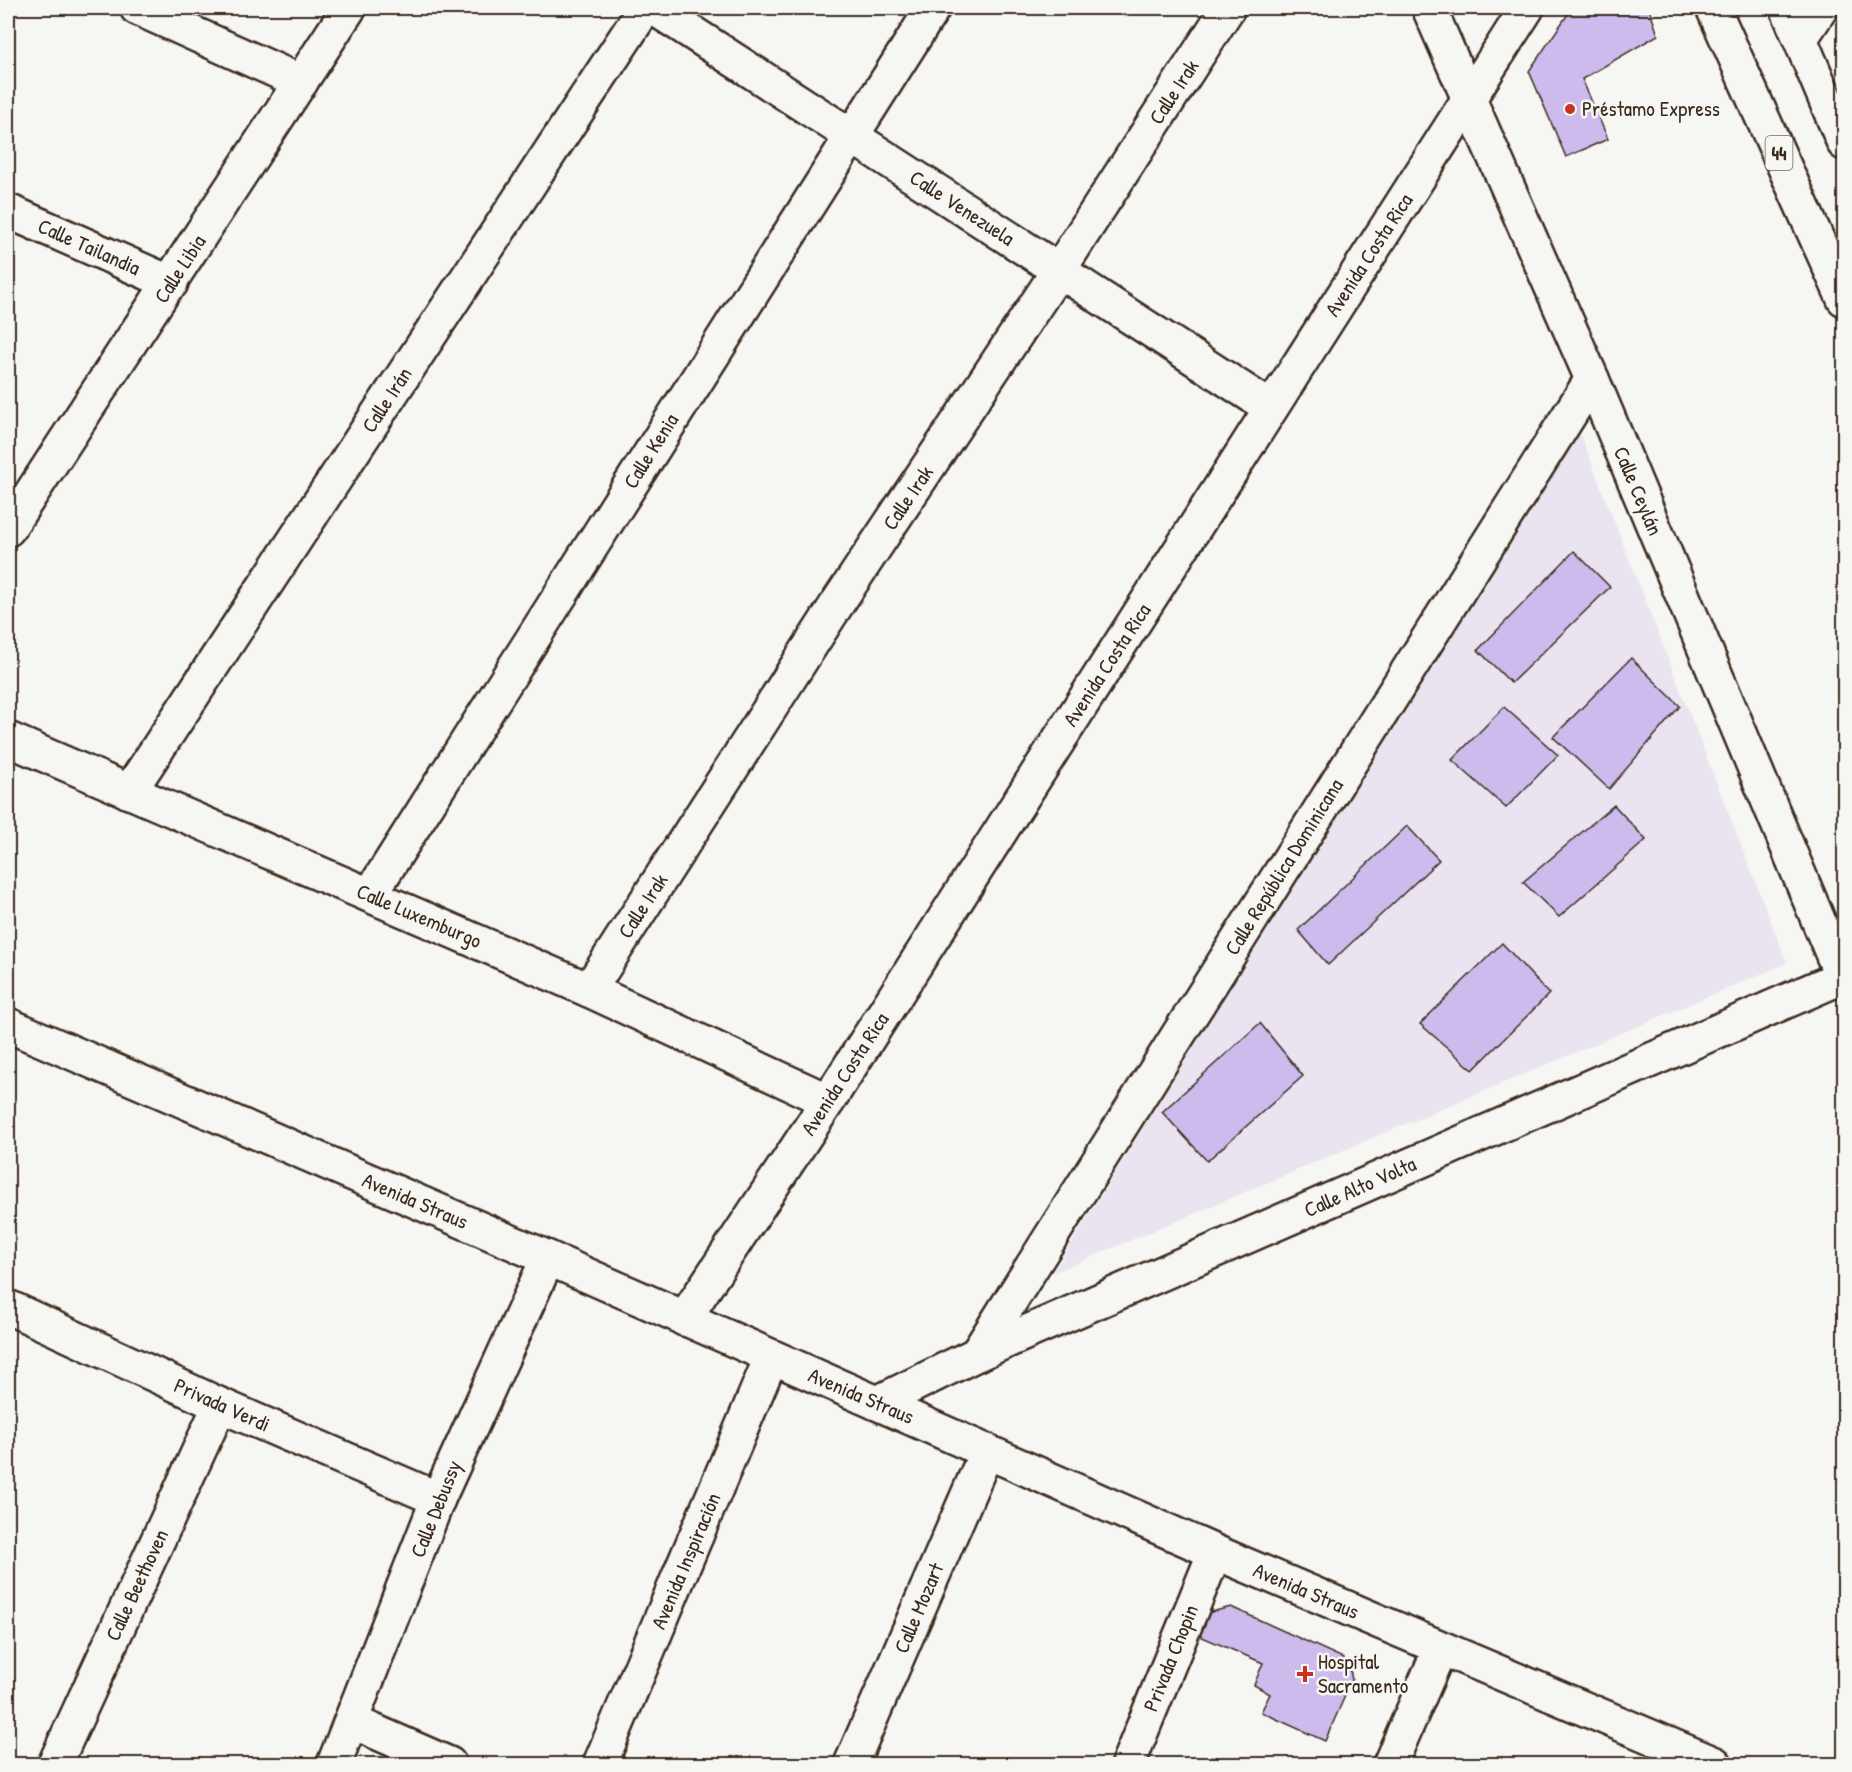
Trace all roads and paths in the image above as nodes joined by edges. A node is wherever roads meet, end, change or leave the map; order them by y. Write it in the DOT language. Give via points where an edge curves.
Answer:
graph roads {
  1 [pos="137,8"];
  2 [pos="349,8"];
  3 [pos="645,8"];
  4 [pos="654,8"];
  5 [pos="933,8"];
  6 [pos="1228,8"];
  7 [pos="1429,8"];
  8 [pos="1527,8"];
  9 [pos="1713,8"];
  10 [pos="1787,8"];
  11 [pos="1821,8"];
  12 [pos="1801,38"];
  13 [pos="301,82"];
  14 [pos="1469,99"];
  15 [pos="851,136"];
  16 [pos="1845,143"];
  17 [pos="8,211"];
  18 [pos="1059,270"];
  19 [pos="171,283"];
  20 [pos="1845,299"];
  21 [pos="1592,379"];
  22 [pos="1271,408"];
  23 [pos="21,482"];
  24 [pos="8,529"];
  25 [pos="8,739"];
  26 [pos="129,792"];
  27 [pos="370,895"];
  28 [pos="1843,977"];
  29 [pos="589,990"];
  30 [pos="8,1025"];
  31 [pos="828,1101"];
  32 [pos="548,1258"];
  33 [pos="8,1307"];
  34 [pos="684,1319"];
  35 [pos="977,1354"];
  36 [pos="771,1358"];
  37 [pos="877,1403"];
  38 [pos="220,1405"];
  39 [pos="987,1451"];
  40 [pos="438,1499"];
  41 [pos="1215,1552"];
  42 [pos="1440,1649"];
  43 [pos="353,1722"];
  44 [pos="1667,1755"];
  45 [pos="55,1764"];
  46 [pos="334,1764"];
  47 [pos="449,1764"];
  48 [pos="600,1764"];
  49 [pos="851,1764"];
  50 [pos="1128,1764"];
  51 [pos="1390,1764"];
  52 [pos="1715,1764"];
  1 -- 13 [label="street"];
  2 -- 13 [label="street, Calle Libia"];
  3 -- 26 [label="street, Calle Irán"];
  4 -- 15 [label="street, Calle Venezuela"];
  5 -- 15 [label="street, Calle Kenia"];
  6 -- 18 [label="street, Calle Irak"];
  7 -- 14 [label="street, Calle Ceylán"];
  8 -- 14 [label="street, Avenida Costa Rica"];
  9 -- 20 [label="street, 44"];
  10 -- 12 [label="street"];
  11 -- 12 [label="street"];
  12 -- 16 [label="street"];
  13 -- 19 [label="street, Calle Libia"];
  14 -- 21 [label="street, Calle Ceylán"];
  14 -- 22 [label="street, Avenida Costa Rica"];
  15 -- 18 [label="street, Calle Venezuela"];
  15 -- 27 [label="street, Calle Kenia"];
  17 -- 19 [label="street, Calle Tailandia"];
  18 -- 22 [label="street, Calle Venezuela"];
  18 -- 29 [label="street, Calle Irak" via="839,601"];
  19 -- 23 [label="street, Calle Libia"];
  21 -- 28 [label="street, Calle Ceylán"];
  21 -- 35 [label="street, Calle República Dominicana"];
  22 -- 31 [label="street, Avenida Costa Rica"];
  23 -- 24 [label="street, Calle Libia"];
  25 -- 26 [label="street, Calle Luxemburgo"];
  26 -- 27 [label="street, Calle Luxemburgo"];
  27 -- 29 [label="street, Calle Luxemburgo"];
  28 -- 35 [label="street, Calle Alto Volta"];
  29 -- 31 [label="street, Calle Luxemburgo"];
  30 -- 32 [label="street, Avenida Straus"];
  31 -- 34 [label="street, Avenida Costa Rica"];
  32 -- 34 [label="street, Avenida Straus"];
  32 -- 40 [label="street, Calle Debussy"];
  33 -- 38 [label="street, Privada Verdi"];
  34 -- 36 [label="street, Avenida Straus"];
  35 -- 37 [label="street, Calle Alto Volta"];
  36 -- 37 [label="street, Avenida Straus"];
  36 -- 48 [label="street, Avenida Inspiración"];
  37 -- 39 [label="street, Avenida Straus"];
  38 -- 40 [label="street, Privada Verdi"];
  38 -- 45 [label="street, Calle Beethoven"];
  39 -- 41 [label="street, Avenida Straus"];
  39 -- 49 [label="street, Calle Mozart"];
  40 -- 43 [label="street, Calle Debussy"];
  41 -- 42 [label="street, Avenida Straus"];
  41 -- 50 [label="street, Privada Chopin"];
  42 -- 44 [label="street, Avenida Straus"];
  42 -- 51 [label="street"];
  43 -- 46 [label="street, Calle Debussy"];
  43 -- 47 [label="street"];
  44 -- 52 [label="street, Avenida Straus"];
}
